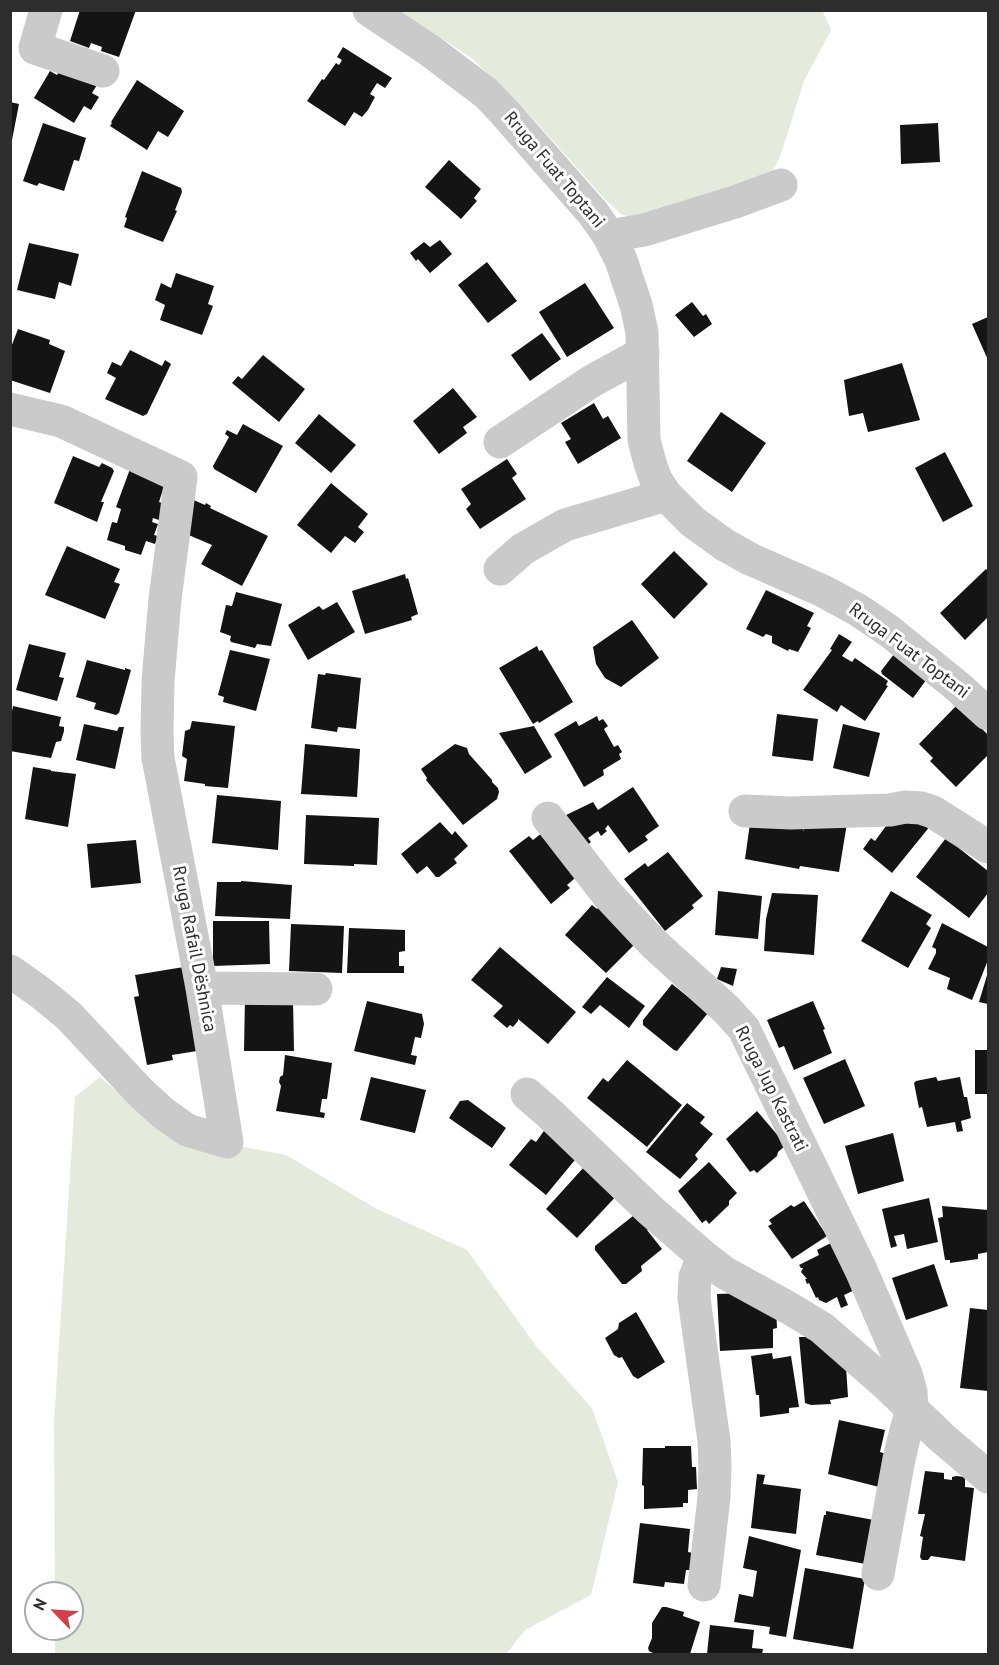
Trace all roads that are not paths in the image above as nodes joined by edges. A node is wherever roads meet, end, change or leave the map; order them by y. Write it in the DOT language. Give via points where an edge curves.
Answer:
graph roads {
  1 [pos="46,10"];
  2 [pos="369,10"];
  3 [pos="103,71"];
  4 [pos="781,185"];
  5 [pos="609,236"];
  6 [pos="643,352"];
  7 [pos="10,409"];
  8 [pos="500,442"];
  9 [pos="666,495"];
  10 [pos="500,570"];
  11 [pos="988,714"];
  12 [pos="745,811"];
  13 [pos="548,818"];
  14 [pos="988,847"];
  15 [pos="10,971"];
  16 [pos="202,988"];
  17 [pos="316,989"];
  18 [pos="527,1094"];
  19 [pos="703,1256"];
  20 [pos="912,1410"];
  21 [pos="988,1477"];
  22 [pos="878,1574"];
  23 [pos="704,1585"];
  1 -- 3 [label="street" via="35,48"];
  2 -- 5 [label="street, Rruga Fuat Toptani" via="486,93"];
  4 -- 5 [label="street" via="644,230"];
  5 -- 6 [label="street, Rruga Fuat Toptani" via="636,305"];
  6 -- 8 [label="street"];
  6 -- 9 [label="street, Rruga Fuat Toptani" via="644,440 656,480"];
  7 -- 16 [label="street, Rruga Rafail Dëshnica" via="61,422 181,477 158,681 158,758"];
  9 -- 10 [label="street" via="565,525 523,549"];
  9 -- 11 [label="street, Rruga Fuat Toptani" via="725,546 823,591 889,631"];
  12 -- 14 [label="street" via="921,808"];
  13 -- 20 [label="street, Rruga Jup Kastrati" via="607,894 744,1029 861,1270 906,1374"];
  15 -- 16 [label="street, Rruga Rafail Dëshnica" via="69,1016 163,1113 187,1130 227,1142"];
  16 -- 17 [label="street"];
  18 -- 19 [label="street"];
  19 -- 20 [label="street" via="725,1273 822,1328"];
  19 -- 23 [label="street" via="695,1277 694,1298 715,1465"];
  20 -- 21 [label="street"];
  20 -- 22 [label="street"];
}
